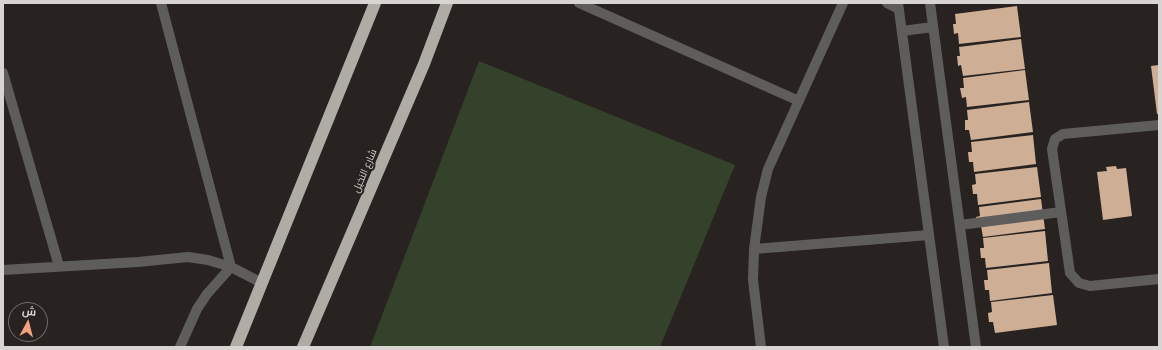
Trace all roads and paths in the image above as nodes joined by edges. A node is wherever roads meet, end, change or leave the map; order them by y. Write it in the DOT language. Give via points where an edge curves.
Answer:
graph roads {
  1 [pos="161,3"];
  2 [pos="374,3"];
  3 [pos="447,3"];
  4 [pos="579,3"];
  5 [pos="843,3"];
  6 [pos="888,3"];
  7 [pos="930,3"];
  8 [pos="899,6"];
  9 [pos="933,27"];
  10 [pos="902,31"];
  11 [pos="3,73"];
  12 [pos="799,101"];
  13 [pos="1159,125"];
  14 [pos="1061,212"];
  15 [pos="960,224"];
  16 [pos="929,235"];
  17 [pos="754,248"];
  18 [pos="59,266"];
  19 [pos="231,267"];
  20 [pos="3,270"];
  21 [pos="1159,278"];
  22 [pos="262,283"];
  23 [pos="180,347"];
  24 [pos="236,347"];
  25 [pos="303,347"];
  26 [pos="761,347"];
  27 [pos="944,347"];
  28 [pos="976,347"];
  1 -- 19 [label="street"];
  2 -- 22 [label="highway"];
  3 -- 25 [label="highway, شارع النخيل" via="424,64"];
  4 -- 12 [label="street"];
  5 -- 12 [label="street"];
  6 -- 8 [label="street"];
  7 -- 9 [label="street"];
  8 -- 10 [label="street"];
  9 -- 10 [label="street"];
  9 -- 15 [label="street"];
  10 -- 16 [label="street"];
  11 -- 18 [label="street"];
  12 -- 17 [label="street" via="768,168 760,197"];
  13 -- 14 [label="street" via="1063,134 1055,139 1052,150"];
  14 -- 15 [label="street"];
  14 -- 21 [label="street" via="1070,273 1079,283 1090,286"];
  15 -- 28 [label="street"];
  16 -- 17 [label="street"];
  16 -- 27 [label="street"];
  17 -- 26 [label="street" via="753,280"];
  18 -- 19 [label="street" via="188,257"];
  18 -- 20 [label="street"];
  19 -- 22 [label="street"];
  19 -- 23 [label="street" via="197,309"];
  22 -- 24 [label="highway"];
}
